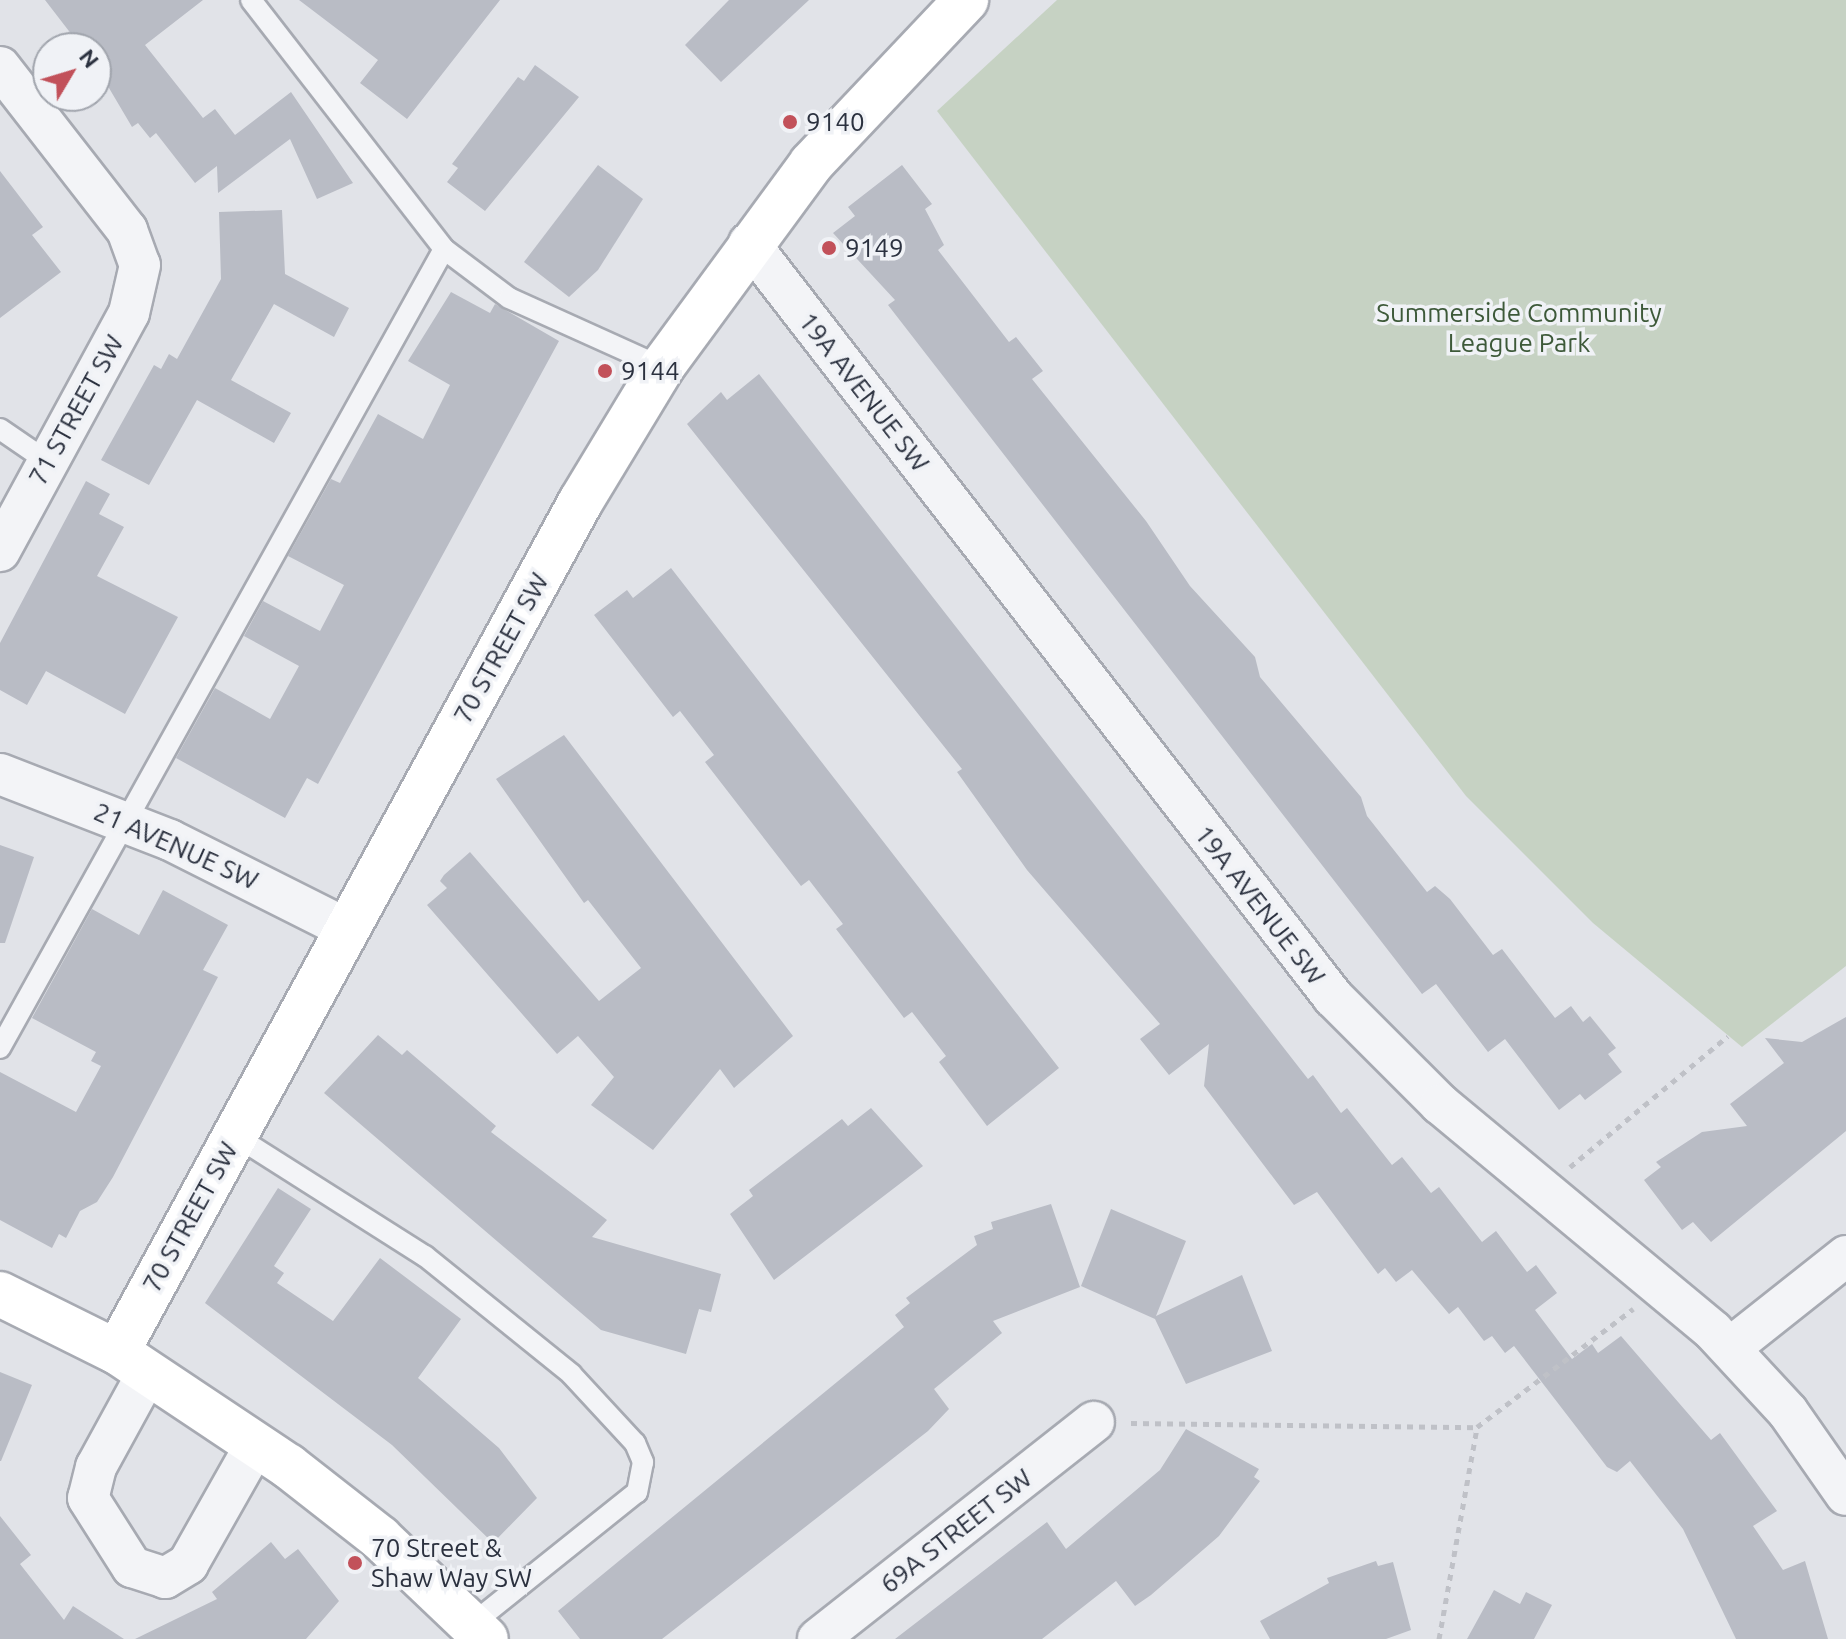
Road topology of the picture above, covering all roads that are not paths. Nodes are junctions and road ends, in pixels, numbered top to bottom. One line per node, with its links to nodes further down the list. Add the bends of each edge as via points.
1 (251, 0): 5 (lane)
2 (966, 0): 4 (street, 70 STREET SW, via 863,105)
3 (0, 67): 8 (street, 71 STREET SW, via 127,230 140,265 129,313)
4 (749, 243): 6 (street, 70 STREET SW); 17 (street, 19A AVENUE SW, via 1333,997 1440,1104 1648,1273)
5 (444, 249): 6 (lane, via 509,298); 11 (lane)
6 (662, 367): 12 (street, 70 STREET SW, via 581,501)
7 (0, 429): 8 (lane)
8 (48, 462): 9 (street, 71 STREET SW)
9 (0, 551)
10 (0, 774): 11 (street, 21 AVENUE SW)
11 (125, 821): 12 (street, 21 AVENUE SW); 13 (lane)
12 (347, 929): 14 (street, 70 STREET SW)
13 (2, 1036)
14 (234, 1135): 18 (street, 70 STREET SW); 22 (lane, via 425,1256 571,1374 635,1443 643,1462 637,1492)
15 (1846, 1256): 17 (street)
16 (0, 1294): 18 (street)
17 (1730, 1348): 21 (street, 19A AVENUE SW, via 1788,1412)
18 (132, 1362): 20 (street); 20 (street, via 88,1498 132,1567 165,1578 188,1564)
19 (1094, 1422): 23 (street, 69A STREET SW)
20 (256, 1444): 22 (street, via 368,1528)
21 (1846, 1495)
22 (479, 1632)
23 (818, 1639)

